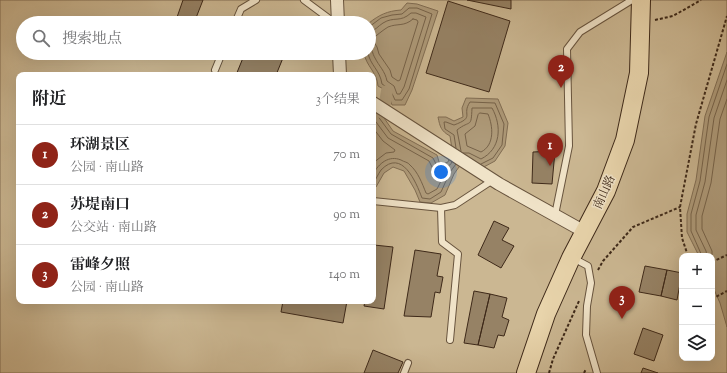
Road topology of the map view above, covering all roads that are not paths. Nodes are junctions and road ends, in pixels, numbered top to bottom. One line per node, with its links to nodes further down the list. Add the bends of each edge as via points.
1 (256, 0): 6 (lane, via 241,9)
2 (304, 0): 7 (lane)
3 (337, 0): 8 (street)
4 (632, 0): 17 (lane, via 580,32 567,49 569,146)
5 (641, 0): 18 (main road, 南山路, via 639,73 625,140 606,191)
6 (238, 16)
7 (326, 16)
8 (338, 16)
9 (219, 60): 11 (lane)
10 (339, 60): 12 (street)
11 (215, 70)
12 (340, 72)
13 (376, 105): 14 (street)
14 (493, 180): 16 (lane, via 455,204); 17 (street)
15 (376, 201): 16 (lane)
16 (441, 208): 20 (lane, via 442,242 458,254)
17 (555, 215): 18 (street)
18 (585, 232): 19 (main road, 南山路)
19 (571, 258): 23 (main road, 南山路, via 546,314); 24 (lane, via 588,266 591,283 586,335)
20 (450, 340)
21 (408, 363): 22 (lane)
22 (404, 373)
23 (526, 373)
24 (596, 373)

